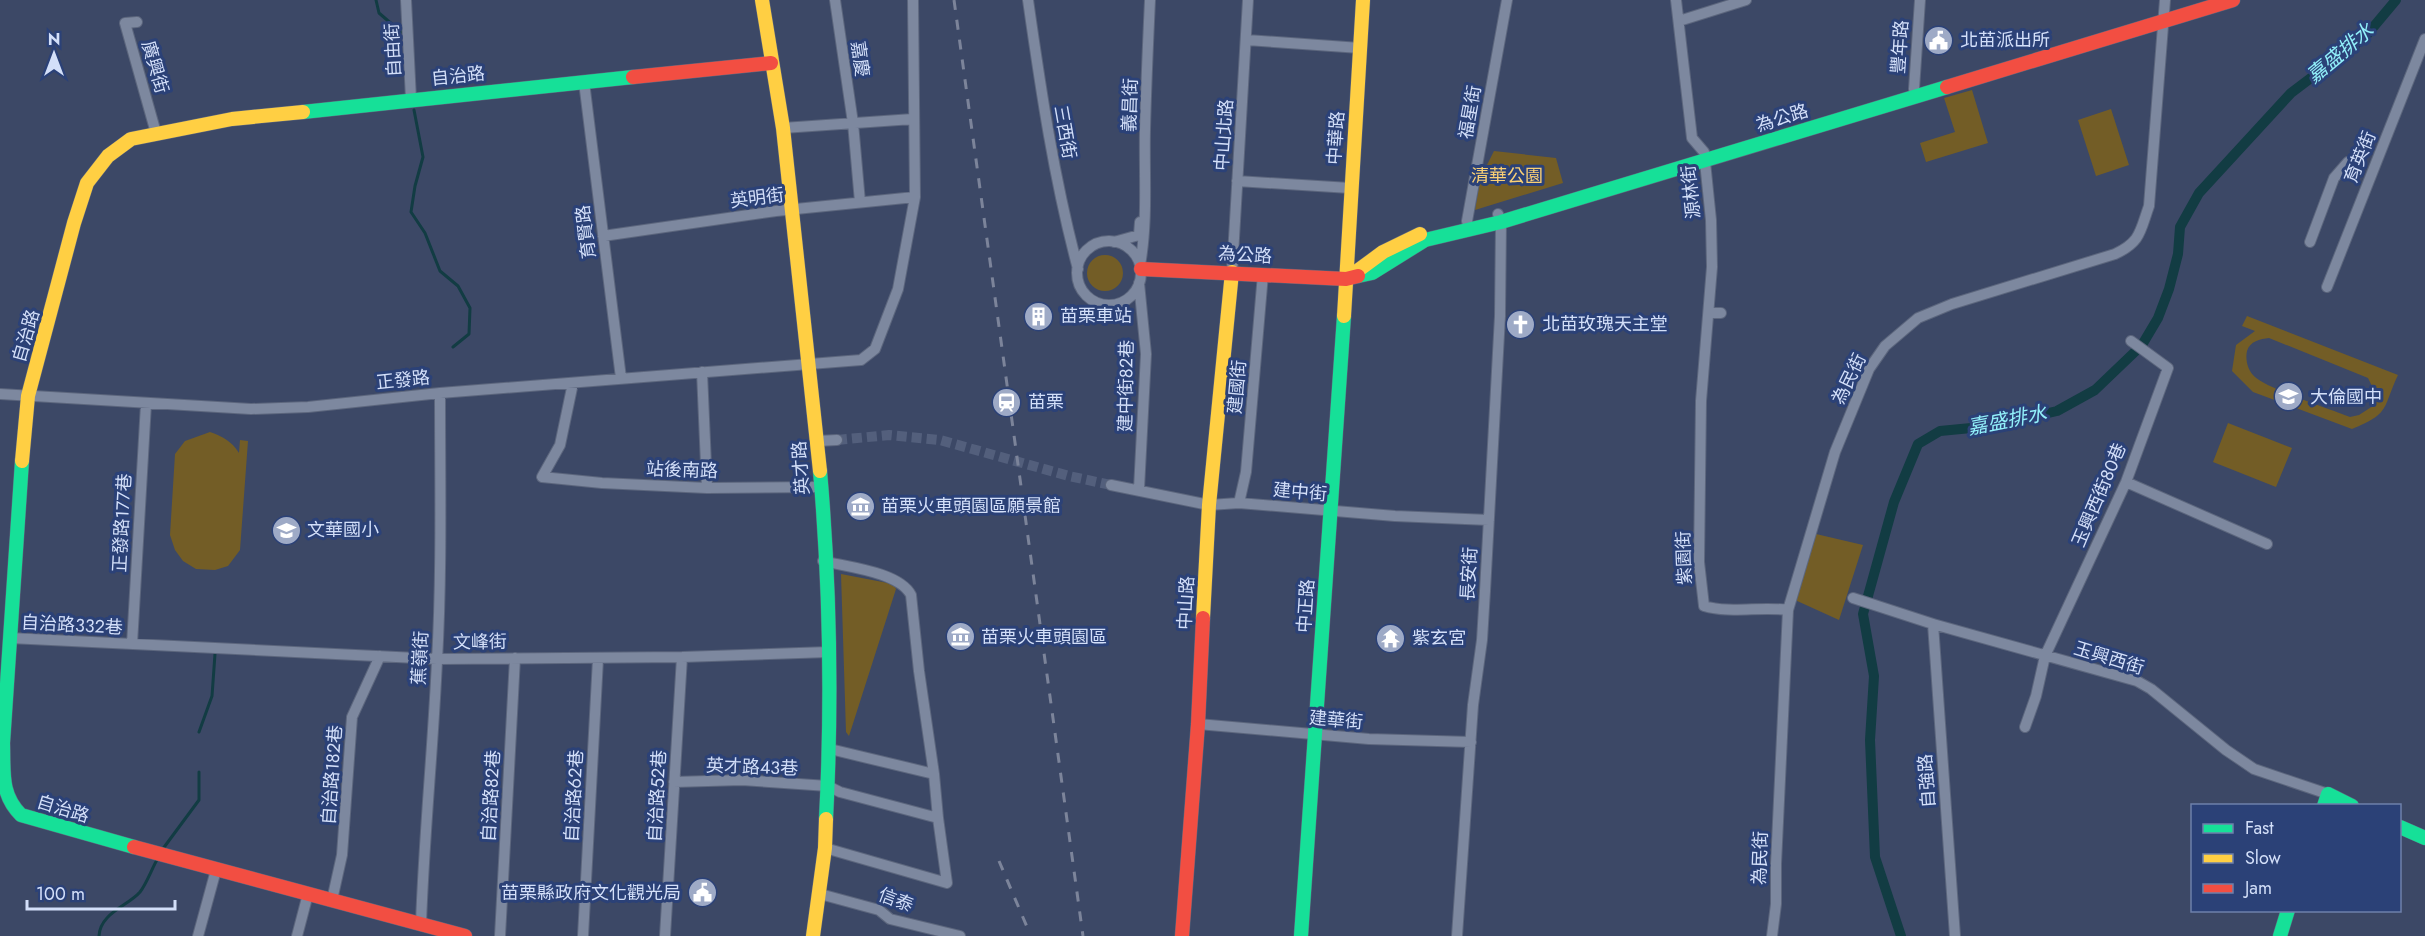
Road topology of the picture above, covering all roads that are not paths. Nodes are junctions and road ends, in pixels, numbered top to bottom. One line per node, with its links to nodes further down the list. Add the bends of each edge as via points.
1 (406, 0): 24 (street, 自由街)
2 (762, 0): 21 (street, 英才路)
3 (835, 0): 26 (street, 嘉慶)
4 (913, 0): 25 (street)
5 (1028, 0): 42 (street, 三西街, via 1046,126 1062,212)
6 (1150, 0): 36 (street, 義昌街)
7 (1248, 0): 19 (street, 中山北路)
8 (1363, 0): 20 (street, 中華路)
9 (1507, 0): 38 (street, 福星街)
10 (1676, 0): 16 (street, 源林街)
11 (1746, 0): 16 (street)
12 (1920, 0): 23 (street, 豐年路)
13 (2196, 0): 15 (street, 為公路)
14 (2233, 0): 15 (street, 為公路)
15 (2165, 9): 23 (street, 為公路); 74 (street, 為民街, via 2149,206 2138,236 2130,247 2115,254 1918,318 1886,346 1869,369 1835,452)
16 (1679, 21): 29 (street, 源林街, via 1692,138)
17 (137, 22): 28 (street, 廣興街, via 125,23)
18 (2425, 39): 47 (street, 育英街)
19 (1247, 40): 20 (street); 31 (street, 中山北路)
20 (1360, 48): 32 (street, 中華路)
21 (771, 63): 22 (street, 自治路); 27 (street, 英才路)
22 (584, 82): 24 (street, 自治路); 39 (street, 育賢路)
23 (1915, 92): 29 (street, 為公路)
24 (412, 98): 28 (street, 自治路)
25 (913, 119): 26 (street); 33 (street)
26 (853, 123): 27 (street); 34 (street, 嘉慶)
27 (783, 128): 35 (street, 英才路)
28 (156, 132): 57 (street, 自治路, via 131,139 108,156 87,183)
29 (1704, 156): 37 (street, 為公路); 48 (street, 源林街, via 1711,220)
30 (2348, 162): 41 (street, via 2334,178)
31 (1237, 181): 32 (street); 43 (street, 中山北路)
32 (1350, 188): 46 (street, 中華路)
33 (915, 197): 34 (street, 英明街); 51 (street, 正發路, via 898,289 875,349 861,360)
34 (860, 202): 35 (street, 英明街)
35 (791, 210): 39 (street, 英明街); 51 (street, 英才路)
36 (1145, 211): 40 (street, via 1139,234); 44 (street, 義昌街)
37 (1500, 218): 38 (street, 為公路); 70 (street, 長安街, via 1500,316)
38 (1468, 225): 46 (street, 為公路, via 1401,241 1371,258)
39 (603, 236): 53 (street, 育賢路)
40 (1114, 242): 42 (street, via 1094,245 1080,259); 44 (street, via 1130,249)
41 (2310, 242)
42 (1078, 269): 44 (street, via 1082,290 1098,303 1108,305 1127,299)
43 (1232, 272): 44 (street, 為公路); 45 (street, 為公路); 68 (street, 中山路)
44 (1140, 273): 66 (street, 建中街82巷, via 1146,354)
45 (1263, 274): 46 (street, 為公路); 67 (street, 建國街, via 1246,472)
46 (1346, 279): 69 (street, 中正路)
47 (2327, 287)
48 (1709, 313): 49 (street); 59 (street, 源林街)
49 (1721, 313)
50 (2131, 341): 62 (street, 玉興西街80巷, via 2168,368)
51 (810, 363): 52 (street, 正發路); 61 (street, 英才路)
52 (702, 372): 53 (street, 正發路); 65 (street)
53 (621, 378): 54 (street, 正發路)
54 (573, 383): 55 (street, 正發路); 65 (street, 站後南路, via 560,445 542,477)
55 (440, 393): 58 (street, 正發路, via 308,407 252,409); 83 (street, 蕉嶺街)
56 (0, 394): 57 (street, 正發路)
57 (28, 396): 58 (street, 正發路); 76 (street, 自治路)
58 (146, 404): 77 (street, 正發路177巷)
59 (1701, 424): 74 (street, 紫園街, via 1699,562 1704,606 1719,611)
60 (837, 440): 61 (street)
61 (817, 441): 64 (street, 英才路)
62 (2126, 482): 71 (street); 80 (street, 玉興西街80巷)
63 (1111, 485): 66 (street, 建中街)
64 (821, 487): 65 (street, 站後南路); 72 (street, 英才路)
65 (707, 488)
66 (1139, 489): 68 (street, 建中街)
67 (1239, 503): 68 (street, 建中街); 69 (street, 建中街)
68 (1209, 505): 85 (street, 中山路)
69 (1330, 511): 70 (street, 建中街); 87 (street, 中正路)
70 (1489, 520): 88 (street, 長安街)
71 (2267, 544)
72 (823, 561): 78 (street, 英才路); 91 (street, via 895,579 908,589)
73 (1853, 598): 75 (street, 玉興西街)
74 (1788, 610): 117 (street, 為民街)
75 (1933, 624): 80 (street, 玉興西街); 118 (street, 自強路)
76 (10, 638): 77 (street, 自治路332巷); 89 (street, 自治路)
77 (132, 644): 79 (street, 文峰街)
78 (829, 652): 81 (street, 文峰街); 90 (street, 英才路)
79 (380, 656): 83 (street, 文峰街); 103 (street, 自治路182巷, via 352,717 344,845)
80 (2044, 656): 86 (street, 玉興西街80巷); 94 (street, 玉興西街, via 2151,688 2254,769)
81 (681, 657): 84 (street, 文峰街); 92 (street, 自治路52巷)
82 (515, 658): 83 (street, 文峰街); 84 (street, 文峰街); 109 (street, 自治路82巷)
83 (437, 659): 105 (street, 蕉嶺街)
84 (598, 659): 110 (street, 自治路62巷)
85 (1198, 724): 87 (street, 建華街); 114 (street, 中山路)
86 (2025, 727)
87 (1316, 735): 88 (street, 建華街); 115 (street, 中正路)
88 (1471, 742): 116 (street, 長安街)
89 (1, 743): 100 (street, 自治路, via 4,787 9,804 21,815)
90 (830, 749): 91 (street); 93 (street, 英才路)
91 (934, 774): 96 (street)
92 (674, 782): 93 (street, 英才路43巷, via 742,780); 111 (street, 自治路52巷)
93 (828, 786): 96 (street); 99 (street, 英才路)
94 (2326, 800): 95 (street)
95 (2343, 804)
96 (938, 818): 99 (street, 信泰, via 947,883)
97 (2401, 827): 98 (street)
98 (2425, 838)
99 (825, 848): 102 (street, 英才路)
100 (216, 870): 101 (street, 自治路); 106 (street)
101 (308, 894): 103 (street, 自治路); 107 (street)
102 (820, 894): 112 (street, 英才路); 113 (street, 信泰, via 879,910 890,919)
103 (332, 900): 105 (street, 自治路)
104 (2287, 912): 119 (street)
105 (421, 924): 108 (street, 自治路)
106 (198, 936)
107 (297, 936)
108 (465, 936)
109 (500, 936)
110 (582, 936)
111 (665, 936)
112 (813, 936)
113 (960, 936)
114 (1182, 936)
115 (1301, 936)
116 (1457, 936)
117 (1772, 936)
118 (1955, 936)
119 (2280, 936)

